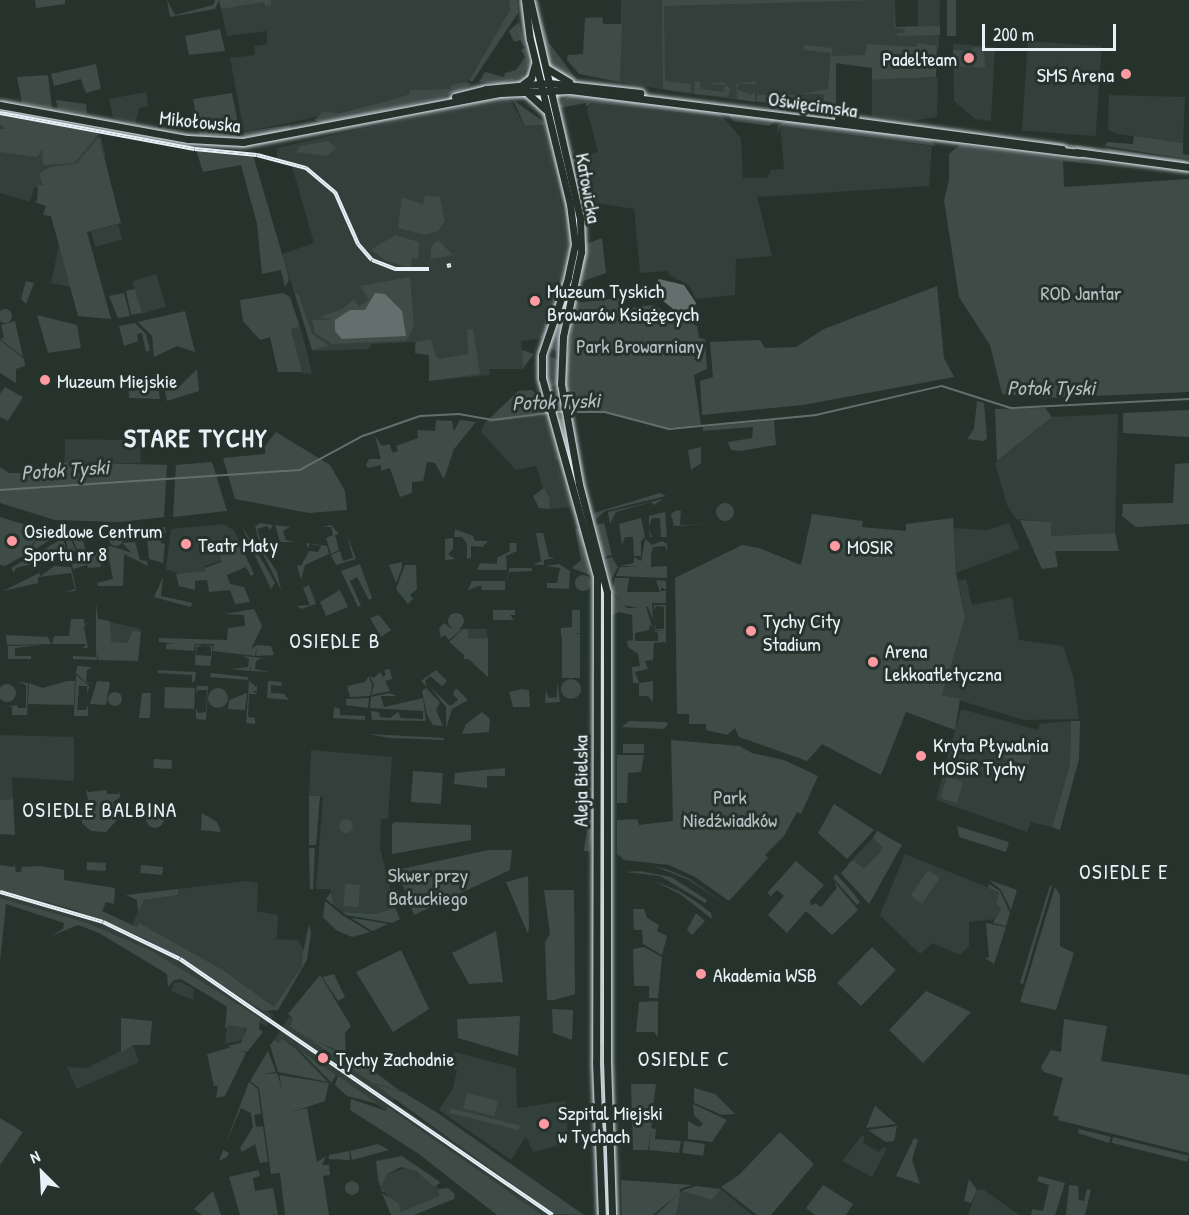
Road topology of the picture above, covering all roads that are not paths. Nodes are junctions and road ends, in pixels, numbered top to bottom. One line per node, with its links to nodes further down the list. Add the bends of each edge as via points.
1 (525, 0): 3 (main road, Katowicka)
2 (530, 0): 4 (main road, Katowicka)
3 (536, 62): 6 (main road, Katowicka); 7 (main road)
4 (546, 68): 5 (main road); 6 (main road, Katowicka)
5 (578, 85): 6 (main road, Oświęcimska); 12 (main road, Oświęcimska, via 1006,139)
6 (546, 87): 7 (main road, Mikołowska); 8 (main road, Oświęcimska); 10 (main road, Katowicka); 11 (main road, Katowicka)
7 (523, 88): 9 (main road, Mikołowska, via 286,137 223,142); 10 (main road)
8 (570, 90): 11 (main road, via 560,96); 12 (main road, Oświęcimska)
9 (0, 105)
10 (547, 110): 14 (main road, Katowicka, via 567,188 575,244)
11 (556, 110): 15 (main road, Katowicka, via 582,245 563,337)
12 (1080, 153): 13 (main road, Oświęcimska)
13 (1189, 167)
14 (542, 355): 16 (main road, Aleja Bielska, via 551,416 594,562)
15 (561, 384): 17 (main road, Aleja Bielska)
16 (597, 613): 17 (main road); 18 (main road, Aleja Bielska)
17 (608, 613): 19 (main road, Aleja Bielska)
18 (600, 1162): 19 (main road, via 605,1158); 20 (main road, Aleja Bielska)
19 (610, 1162): 21 (main road, Aleja Bielska)
20 (601, 1186): 21 (main road); 22 (main road, Aleja Bielska)
21 (611, 1186): 23 (main road, Aleja Bielska)
22 (602, 1215)
23 (612, 1215)

